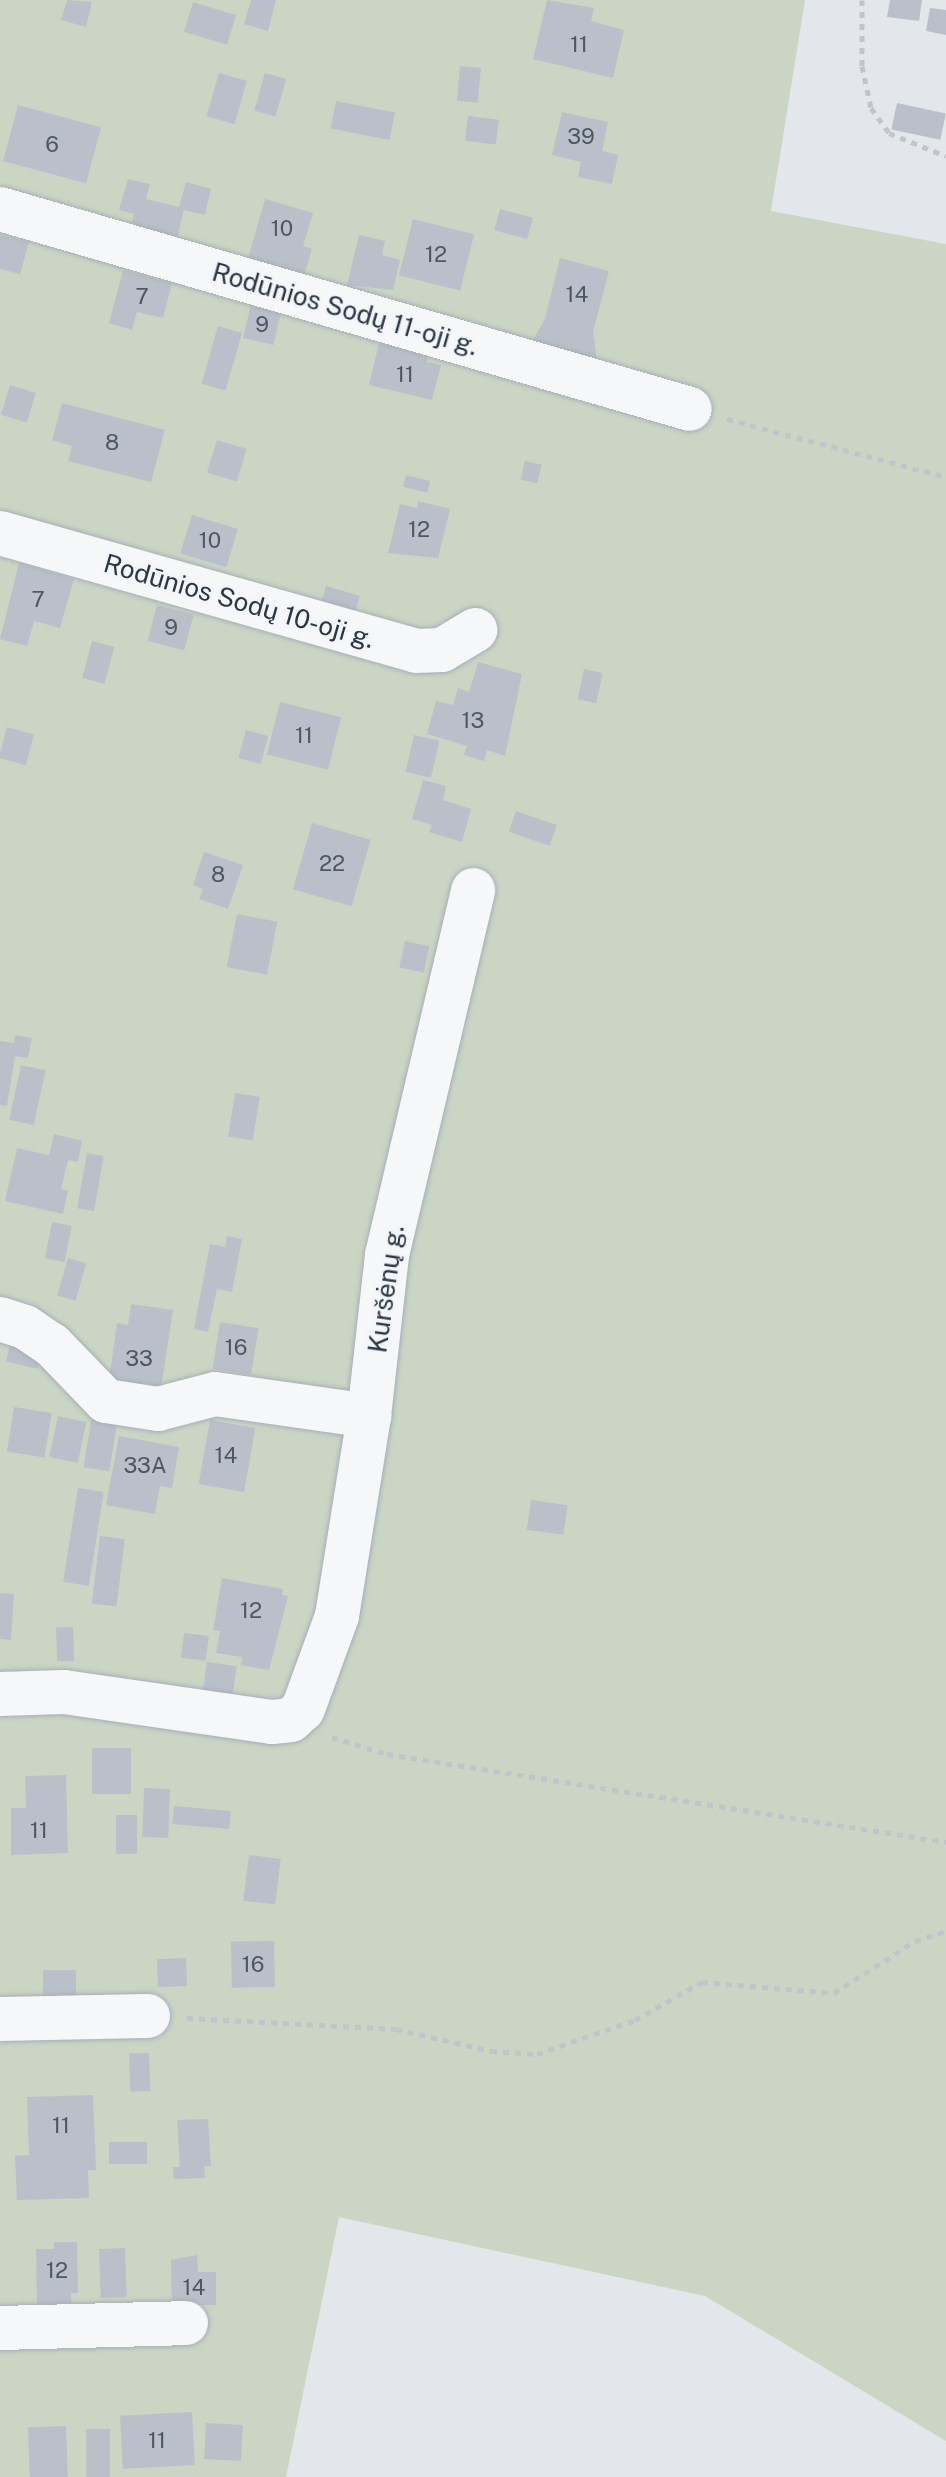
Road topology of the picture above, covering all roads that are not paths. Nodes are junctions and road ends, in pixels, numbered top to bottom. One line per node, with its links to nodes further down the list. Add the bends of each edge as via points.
1 (0, 209): 2 (street, Rodūnios Sodų 11-oji g.)
2 (690, 409)
3 (0, 533): 4 (street, Rodūnios Sodų 10-oji g., via 416,651 442,650)
4 (475, 630)
5 (473, 890): 7 (street, Kuršėnų g., via 387,1255)
6 (0, 1319): 7 (street, via 25,1327 52,1345 106,1401 158,1409 215,1394)
7 (369, 1416): 8 (street, Kuršėnų g., via 337,1616 302,1705 272,1722 64,1692)
8 (0, 1694)
9 (148, 2016): 10 (street)
10 (0, 2019)
11 (186, 2323): 12 (street)
12 (0, 2328)

